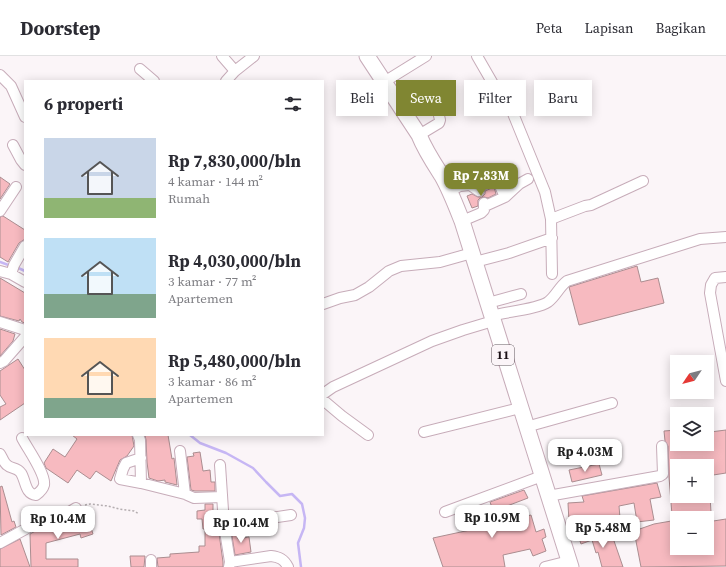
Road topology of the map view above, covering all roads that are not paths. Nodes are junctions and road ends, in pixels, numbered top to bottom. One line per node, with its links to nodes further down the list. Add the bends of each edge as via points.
1 (222, 56): 8 (street)
2 (254, 56): 8 (street)
3 (359, 56): 17 (highway, 11, via 413,139)
4 (367, 56): 12 (highway, 11)
5 (426, 56): 13 (street)
6 (477, 56): 26 (street, via 512,111 545,192)
7 (140, 68): 10 (street)
8 (235, 71): 11 (street)
9 (0, 76): 15 (street, via 11,86)
10 (153, 80)
11 (227, 80)
12 (383, 80)
13 (387, 80)
14 (388, 88): 17 (highway, 11)
15 (24, 115)
16 (439, 116): 17 (street, via 439,123)
17 (422, 141): 23 (highway, 11)
18 (13, 145): 19 (street)
19 (24, 164)
20 (528, 179): 24 (street)
21 (644, 181): 26 (street, via 591,205)
22 (16, 187): 25 (street)
23 (450, 191): 24 (street, via 470,185 477,190 497,179); 27 (highway, 11)
24 (505, 197): 27 (street, via 485,205 481,213)
25 (0, 211)
26 (551, 219): 29 (street)
27 (462, 221): 31 (highway, 11)
28 (726, 237): 39 (street, via 700,239 567,281 552,299 541,306)
29 (552, 238): 31 (street, via 508,253); 34 (street)
30 (24, 248): 32 (street)
31 (474, 258): 38 (street, via 401,266 389,271 355,295); 39 (highway, 11)
32 (12, 269): 33 (street); 36 (street)
33 (0, 271)
34 (552, 274)
35 (726, 277): 44 (street, via 714,278 710,293)
36 (24, 281)
37 (522, 294): 39 (street)
38 (324, 304)
39 (491, 314): 45 (street, via 463,330 432,340); 48 (highway, 11)
40 (0, 322): 41 (street)
41 (24, 330)
42 (24, 337): 43 (street)
43 (0, 363)
44 (726, 381)
45 (324, 393)
46 (324, 401): 51 (street)
47 (612, 403): 49 (street)
48 (520, 408): 49 (highway, 11); 50 (street)
49 (526, 427): 59 (highway, 11)
50 (424, 432)
51 (368, 435)
52 (138, 436): 57 (street)
53 (22, 438): 56 (street, via 43,477 44,484 36,495 28,490 19,470 6,465)
54 (662, 446): 62 (street, via 663,474 660,476)
55 (180, 451): 61 (street)
56 (0, 454)
57 (141, 458): 60 (street); 60 (street, via 126,463 120,479)
58 (220, 465): 63 (street)
59 (542, 476): 62 (highway, 11); 65 (street)
60 (141, 483): 61 (street)
61 (185, 494): 63 (street, via 194,498)
62 (548, 496): 69 (highway, 11)
63 (222, 497): 67 (street)
64 (76, 508): 68 (street, via 66,514 42,520)
65 (445, 512)
66 (291, 515): 67 (street)
67 (224, 525): 70 (street)
68 (0, 543)
69 (570, 564): 72 (street)
70 (229, 565): 71 (street, via 271,556 284,560)
71 (288, 567)
72 (545, 567)

